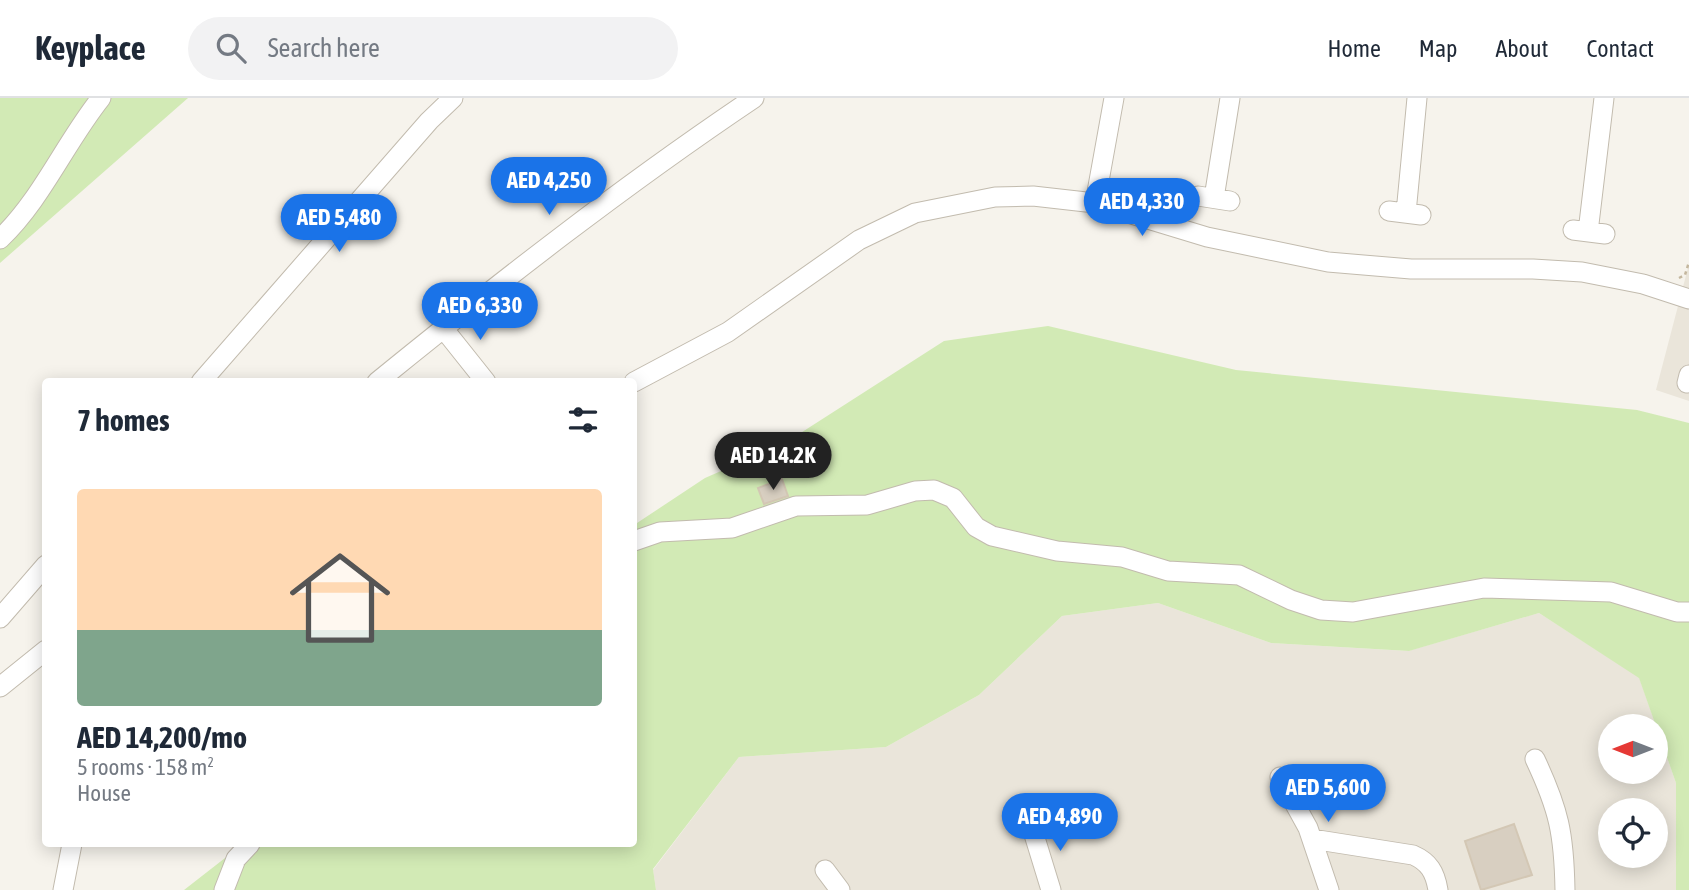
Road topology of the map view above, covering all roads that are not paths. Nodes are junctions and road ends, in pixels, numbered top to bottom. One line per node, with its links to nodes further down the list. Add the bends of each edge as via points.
1 (101, 98): 12 (street, via 30,205)
2 (453, 98): 15 (street)
3 (754, 98): 14 (street, via 631,181)
4 (1114, 98): 9 (street)
5 (1230, 98): 8 (street)
6 (1417, 98): 10 (street)
7 (1604, 98): 11 (street)
8 (1214, 198)
9 (1095, 203): 13 (street, via 1288,256 1380,268 1582,272); 18 (street, via 1032,195 995,197 915,214 859,240 728,332)
10 (1405, 213)
11 (1589, 232)
12 (0, 239)
13 (1689, 299)
14 (443, 328): 16 (street); 17 (street)
15 (204, 378)
16 (382, 378)
17 (483, 378)
18 (637, 380)
19 (637, 540): 21 (street, via 660,532 732,528 796,506 867,505 934,490 953,498 976,527 992,536 1058,551 1122,557 1168,571 1239,575 1321,610 1353,611 1483,588 1611,592)
20 (42, 570): 22 (street)
21 (1689, 612)
22 (0, 618)
23 (42, 653): 24 (street)
24 (0, 687)
25 (1535, 759): 38 (street, via 1562,831)
26 (1280, 777): 28 (street)
27 (1032, 828): 35 (street)
28 (1312, 839): 36 (street); 37 (street, via 1413,855 1433,869)
29 (71, 847): 32 (street)
30 (247, 847): 33 (street, via 236,859)
31 (825, 870): 34 (street)
32 (63, 890)
33 (224, 890)
34 (840, 890)
35 (1051, 890)
36 (1329, 890)
37 (1438, 890)
38 (1565, 890)

